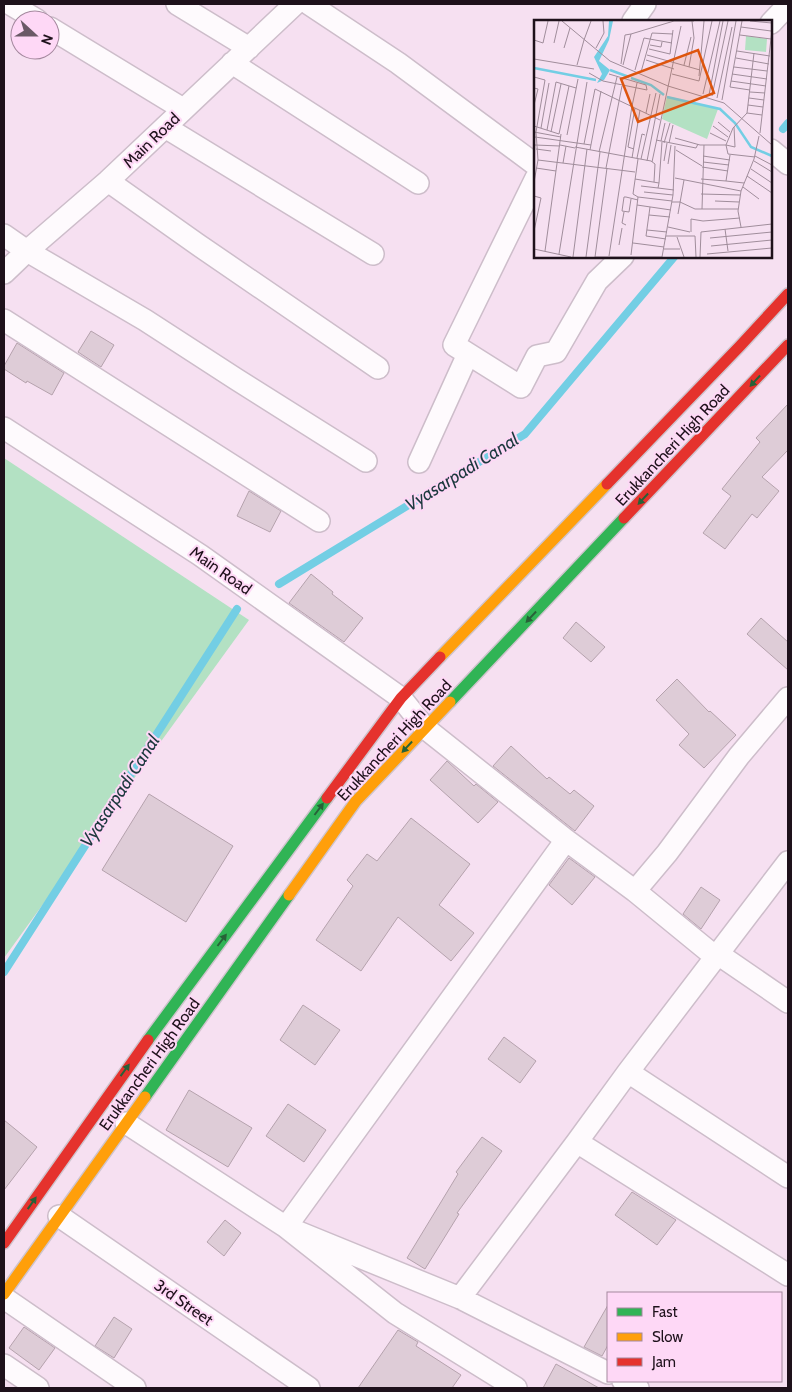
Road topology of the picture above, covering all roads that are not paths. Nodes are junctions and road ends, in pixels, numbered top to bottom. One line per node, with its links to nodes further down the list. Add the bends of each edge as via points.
1 (177, 4): 8 (street)
2 (296, 4): 8 (street, Main Road); 13 (street, via 398,63)
3 (645, 4): 5 (street)
4 (788, 5): 6 (street)
5 (633, 20)
6 (772, 22)
7 (60, 34): 10 (street)
8 (248, 48): 9 (street, Main Road)
9 (232, 63): 10 (street, Main Road); 17 (street)
10 (183, 110): 11 (street, Main Road)
11 (165, 127): 15 (street, Main Road); 20 (street)
12 (772, 151): 14 (street)
13 (534, 163)
14 (788, 164)
15 (108, 181): 19 (street, Main Road); 27 (street)
16 (534, 182): 26 (street, via 454,344)
17 (418, 183)
18 (4, 235): 19 (street)
19 (27, 251): 22 (street, Main Road); 29 (street, via 145,320)
20 (373, 254)
21 (621, 258): 26 (street, via 597,281 556,352 537,356 521,387)
22 (4, 273)
23 (788, 294): 32 (main road)
24 (4, 320): 31 (street)
25 (786, 351): 34 (main road, Erukkancheri High Road, one-way to 34)
26 (468, 354): 30 (street)
27 (378, 368)
28 (4, 428): 32 (street, Main Road, via 200,555)
29 (366, 461)
30 (419, 462)
31 (319, 521)
32 (401, 698): 34 (street, Main Road); 46 (main road, one-way to 32, via 125,1071)
33 (788, 698): 37 (street, via 739,756)
34 (426, 728): 35 (street, Main Road); 41 (main road, Erukkancheri High Road, one-way to 41, via 356,802)
35 (566, 840): 37 (street, Main Road); 45 (street)
36 (788, 862): 38 (street)
37 (635, 892): 38 (street, Main Road, via 712,954)
38 (718, 954): 39 (street, Main Road); 40 (street)
39 (788, 1002)
40 (628, 1072): 42 (street); 43 (street)
41 (126, 1123): 44 (main road, Erukkancheri High Road); 45 (street)
42 (578, 1142): 47 (street); 49 (street)
43 (788, 1177)
44 (59, 1216): 48 (main road, Erukkancheri High Road); 55 (street, 3rd Street)
45 (286, 1227): 49 (street); 56 (street, via 394,1312)
46 (4, 1243)
47 (788, 1275)
48 (4, 1296): 54 (street)
49 (460, 1298): 51 (street)
50 (4, 1365): 53 (street)
51 (607, 1372)
52 (625, 1382): 57 (street)
53 (38, 1388)
54 (135, 1388)
55 (309, 1388)
56 (516, 1388)
57 (638, 1388)

